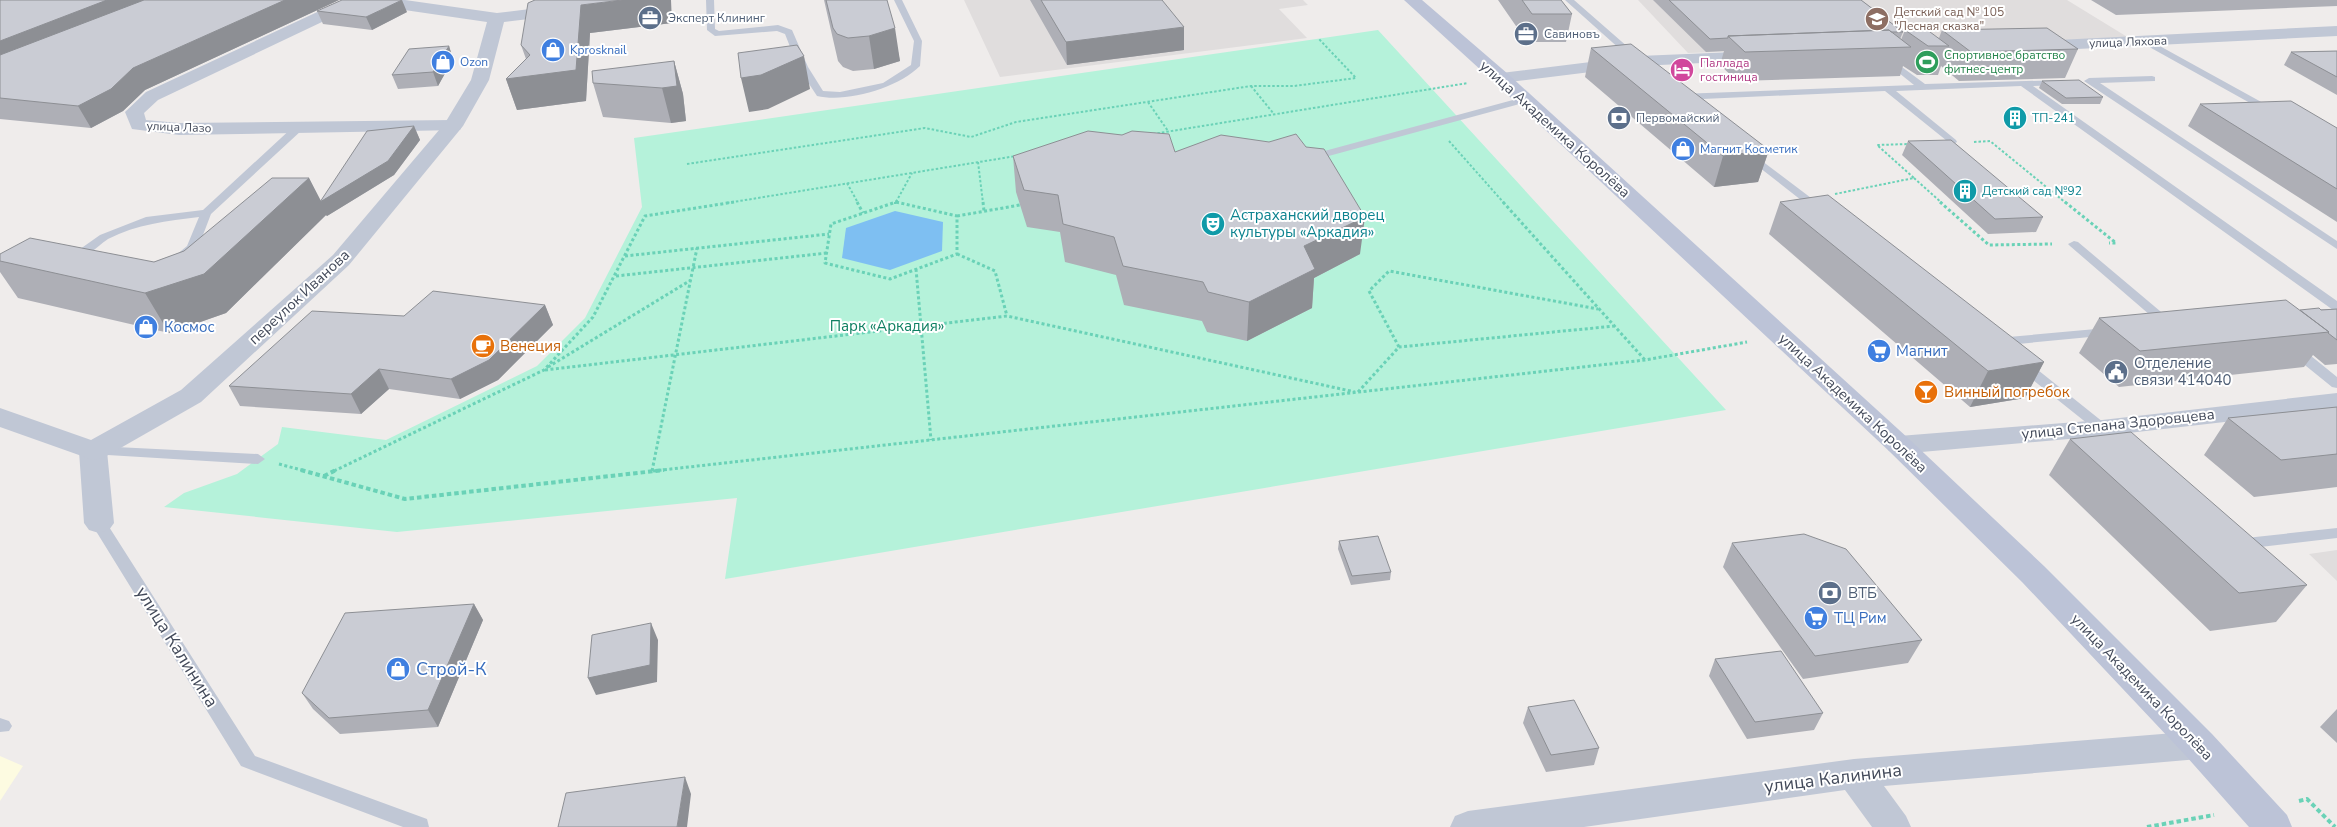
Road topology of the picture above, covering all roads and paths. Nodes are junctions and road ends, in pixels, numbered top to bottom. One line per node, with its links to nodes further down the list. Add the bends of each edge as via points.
1 (356, 0): 32 (street, улица Лазо, via 152,96 134,112 138,125 179,129)
2 (370, 0): 8 (street)
3 (710, 0): 4 (lane, via 711,30 718,34 778,28 789,32 803,68 820,94 840,95 886,85 915,66 918,41)
4 (898, 0)
5 (1412, 0): 18 (main road, улица Академика Королёва)
6 (1569, 0): 16 (lane)
7 (574, 9): 8 (street)
8 (497, 18): 31 (street, переулок Иванова, via 480,80)
9 (2337, 31): 11 (street, улица Ляхова)
10 (1318, 38): 22 (path, via 1356,78 1294,86)
11 (2147, 42): 12 (street, улица Ляхова); 29 (lane)
12 (2022, 46)
13 (1906, 50): 14 (street)
14 (1877, 51): 23 (lane)
15 (1778, 55): 16 (street)
16 (1639, 61): 17 (lane); 18 (street)
17 (1651, 73)
18 (1500, 78): 25 (main road, улица Академика Королёва); 28 (path)
19 (2152, 79): 20 (lane)
20 (2081, 81): 21 (lane); 54 (lane)
21 (2022, 83): 23 (lane); 66 (lane)
22 (1251, 86): 26 (path); 28 (path)
23 (1923, 87): 24 (lane)
24 (1888, 89): 27 (lane, via 1673,94); 35 (lane)
25 (1524, 100): 30 (lane); 72 (main road, улица Академика Королёва)
26 (1148, 102): 33 (path); 40 (path, via 1016,122 971,137 925,128)
27 (1692, 109)
28 (1275, 114): 33 (path)
29 (2279, 115)
30 (1434, 125): 38 (lane, via 1314,158); 65 (path)
31 (454, 126): 32 (street, улица Лазо); 85 (street, переулок Иванова, via 340,260 191,396)
32 (298, 128): 48 (lane)
33 (1168, 131): 34 (path)
34 (1149, 134)
35 (1952, 142): 42 (path, via 1877,145); 53 (path, via 1990,141 2116,243)
36 (1738, 145): 44 (lane)
37 (1016, 156): 39 (path)
38 (1297, 156)
39 (978, 162): 41 (path); 47 (path)
40 (687, 164)
41 (912, 173): 43 (path); 45 (path)
42 (1914, 178): 44 (path); 53 (path, via 1990,246)
43 (847, 183): 49 (path); 58 (path, via 646,216)
44 (1807, 200): 51 (lane)
45 (896, 202): 49 (path); 50 (path)
46 (1020, 205): 47 (path)
47 (984, 212): 50 (path)
48 (206, 213): 59 (lane, via 150,219 104,237); 60 (lane, via 192,248)
49 (863, 213): 52 (path, via 831,224)
50 (957, 216): 57 (path)
51 (1830, 218)
52 (829, 234): 55 (path); 56 (path)
53 (2074, 244): 70 (lane, via 2174,325)
54 (2337, 246)
55 (697, 248): 58 (path); 61 (path)
56 (827, 253): 61 (path); 62 (path, via 825,263 890,279)
57 (957, 254): 62 (path); 67 (path, via 995,271)
58 (625, 256): 63 (path)
59 (64, 265)
60 (170, 265)
61 (693, 268): 63 (path); 64 (path)
62 (916, 269): 68 (path)
63 (615, 276): 77 (path, via 594,317)
64 (691, 280): 75 (path); 77 (path)
65 (1600, 309): 69 (path); 74 (path, via 1389,271 1369,290)
66 (2334, 312)
67 (1007, 316): 68 (path); 79 (path)
68 (919, 326): 75 (path); 83 (path)
69 (1615, 326): 74 (path); 76 (path)
70 (2150, 327)
71 (2121, 330): 82 (lane, via 1990,340)
72 (1782, 336): 76 (path); 84 (main road, улица Академика Королёва)
73 (2284, 341): 78 (lane)
74 (1399, 347): 79 (path)
75 (676, 354): 77 (path); 87 (path)
76 (1645, 360): 79 (path)
77 (544, 370): 88 (path)
78 (2337, 384)
79 (1358, 392): 83 (path)
80 (2337, 401): 82 (street, улица Степана Здоровцева)
81 (0, 417): 85 (street)
82 (2109, 434): 84 (street, улица Степана Здоровцева, via 1955,439)
83 (931, 440): 87 (path)
84 (1899, 445): 92 (main road, улица Академика Королёва, via 2033,574)
85 (93, 450): 86 (lane); 89 (street, улица Калинина)
86 (258, 458): 88 (path)
87 (652, 471): 88 (path, via 405,499)
88 (324, 476)
89 (99, 523): 94 (lane, улица Калинина, via 248,761)
90 (2228, 532): 91 (lane, via 2243,544)
91 (2337, 533)
92 (2199, 745): 93 (street, улица Калинина); 97 (main road, улица Академика Королёва)
93 (1854, 774): 95 (street, улица Калинина); 96 (street)
94 (420, 825)
95 (1468, 827)
96 (1893, 827)
97 (2272, 827)

